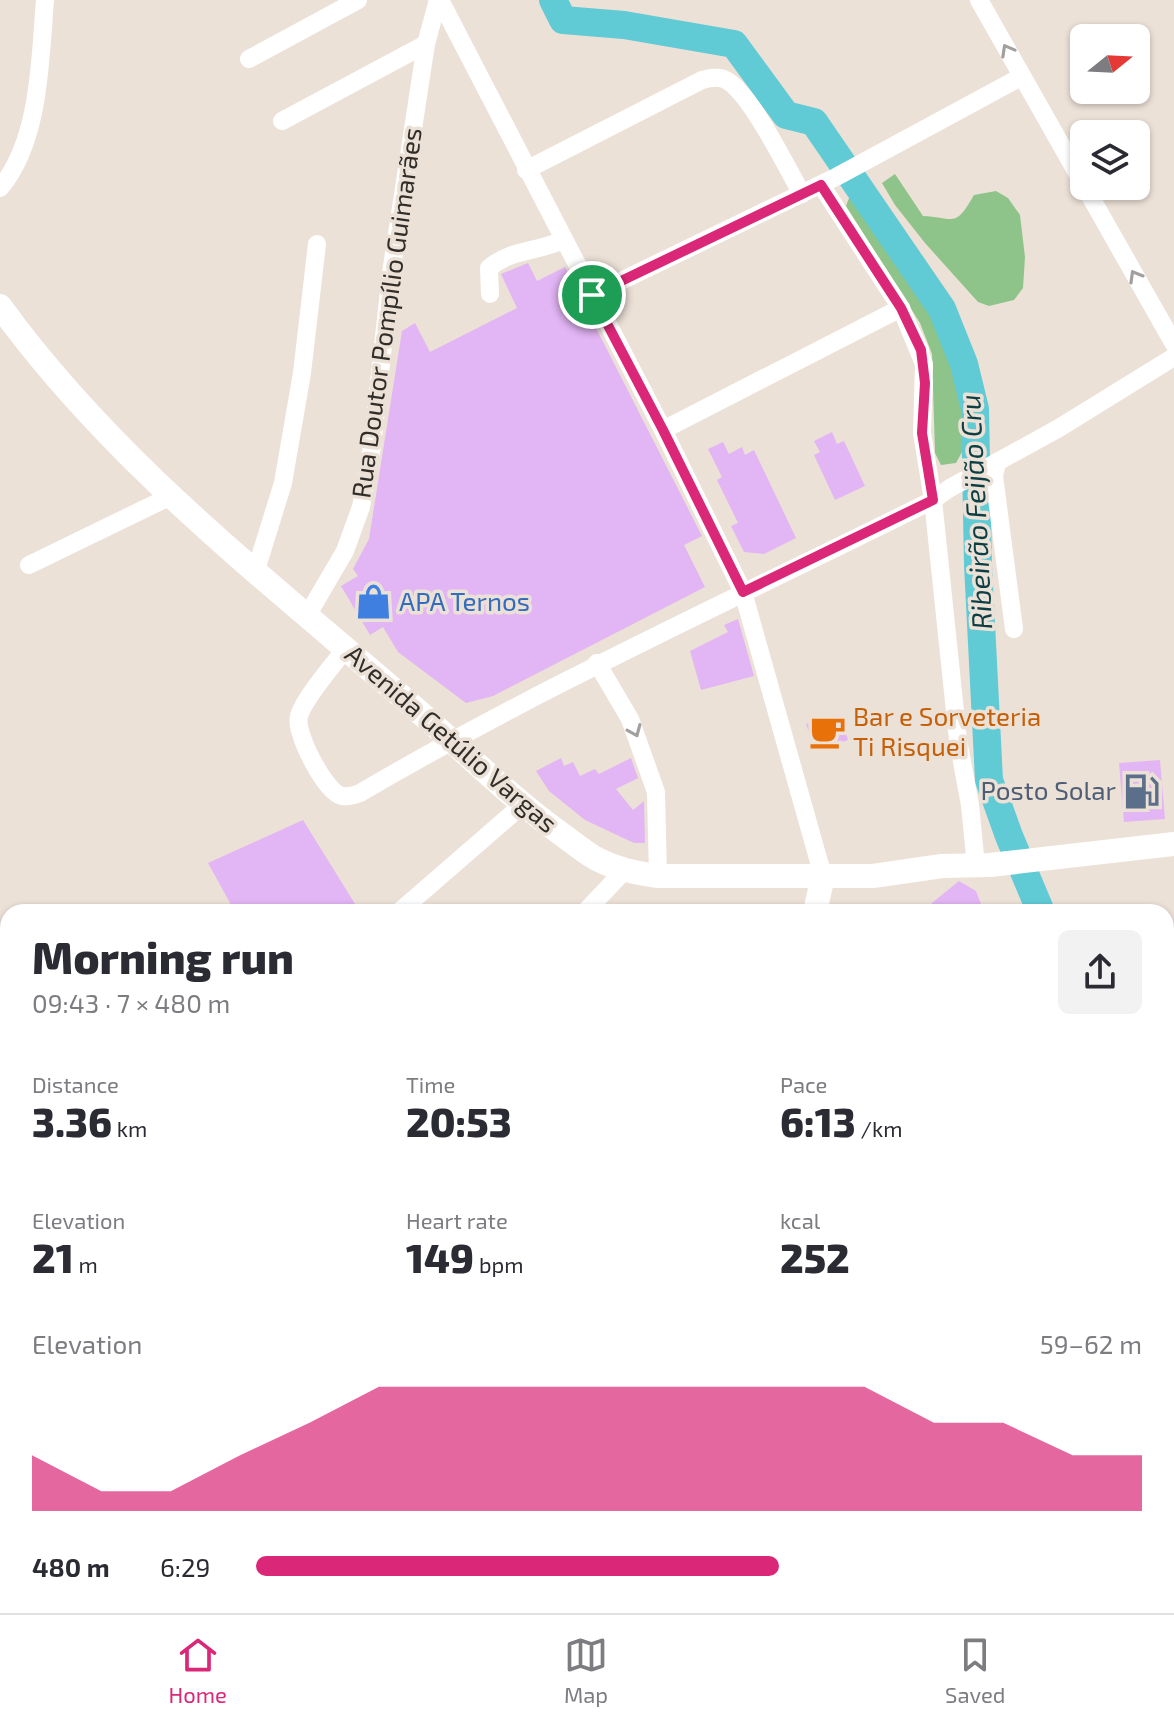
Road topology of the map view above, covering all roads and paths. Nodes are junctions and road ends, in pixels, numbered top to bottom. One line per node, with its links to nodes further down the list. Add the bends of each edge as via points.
1 (45, 0): 11 (street, via 30,124 21,157)
2 (358, 0): 6 (street)
3 (439, 0): 5 (street, Rua Doutor Pompílio Guimarães); 9 (street)
4 (979, 0): 7 (street, one-way to 4)
5 (426, 44): 8 (street); 28 (street, Rua Doutor Pompílio Guimarães, via 361,507 345,551)
6 (249, 59)
7 (1021, 77): 10 (street); 19 (street, one-way to 7)
8 (282, 121)
9 (526, 170): 12 (street, via 714,77 743,94); 13 (street)
10 (828, 181): 12 (street); 18 (street)
11 (0, 188)
12 (802, 194): 16 (street)
13 (563, 240): 15 (street, via 501,258 489,268); 16 (street)
14 (317, 244): 26 (street, via 283,483)
15 (490, 294)
16 (592, 295): 21 (street)
17 (0, 306): 23 (main road, Avenida Getúlio Vargas, via 97,421)
18 (901, 308): 21 (street); 24 (street, via 924,364 922,433)
19 (1174, 344)
20 (1174, 357): 22 (street)
21 (663, 430): 27 (street)
22 (992, 464): 24 (street); 29 (street)
23 (171, 496): 25 (street); 26 (main road, Avenida Getúlio Vargas)
24 (933, 500): 27 (street); 35 (street, via 958,740)
25 (29, 565)
26 (256, 570): 28 (main road, Avenida Getúlio Vargas)
27 (743, 592): 31 (street); 38 (street)
28 (307, 616): 30 (main road, Avenida Getúlio Vargas)
29 (1014, 629)
30 (346, 648): 32 (main road, Avenida Getúlio Vargas); 32 (street, via 298,721 304,744 331,790 341,796 360,793)
31 (597, 663): 32 (street); 37 (street, one-way to 37, via 630,719 656,792)
32 (451, 739): 33 (main road, Avenida Getúlio Vargas)
33 (521, 806): 36 (main road, Avenida Getúlio Vargas, via 593,857); 39 (street)
34 (1174, 844): 35 (main road, Avenida Getúlio Vargas)
35 (983, 865): 38 (main road, Avenida Getúlio Vargas)
36 (624, 871): 37 (main road, Avenida Getúlio Vargas); 40 (street)
37 (658, 876): 38 (main road, Avenida Getúlio Vargas)
38 (823, 876): 41 (main road)
39 (408, 904)
40 (593, 904)
41 (817, 904)

